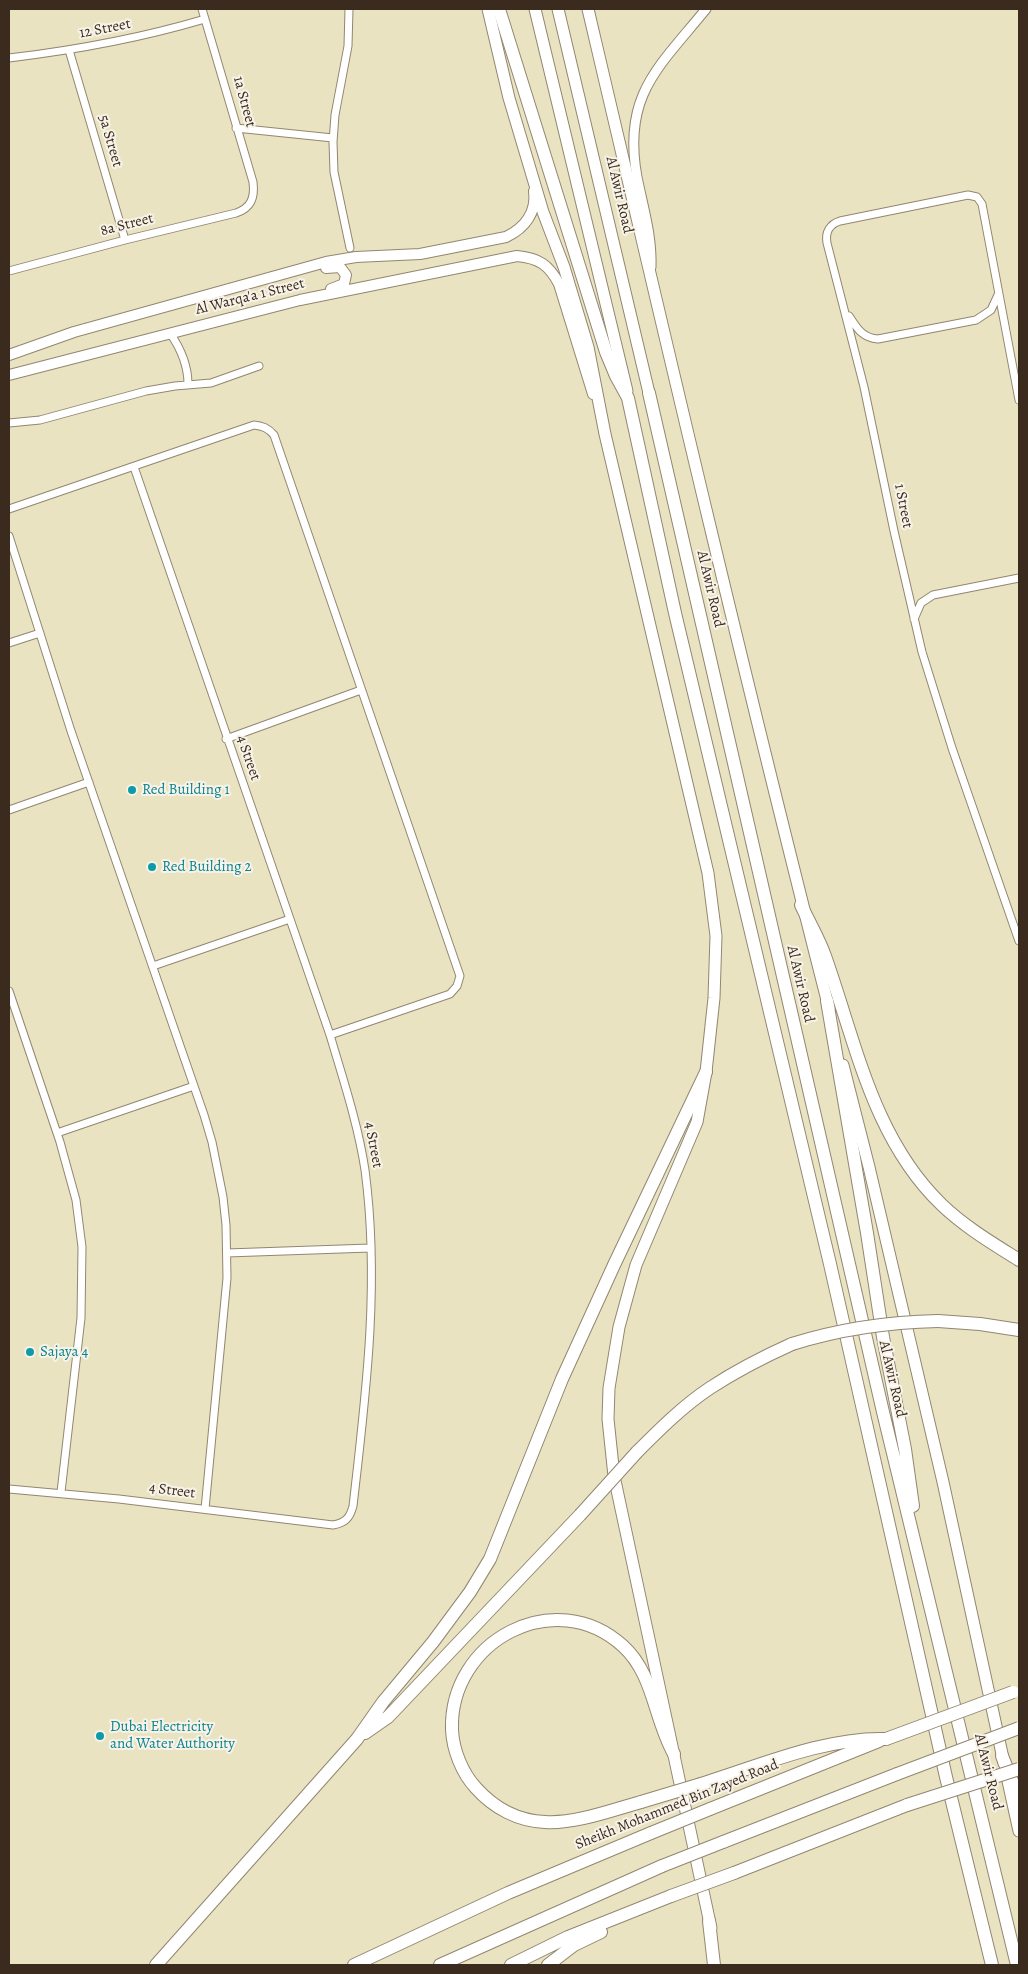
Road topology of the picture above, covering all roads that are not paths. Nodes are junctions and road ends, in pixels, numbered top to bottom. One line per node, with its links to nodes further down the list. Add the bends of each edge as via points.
1 (202, 9): 9 (street, 1a Street)
2 (349, 9): 13 (street, via 348,46)
3 (488, 9): 14 (main road)
4 (499, 9): 30 (highway, via 606,352)
5 (535, 9): 30 (main road)
6 (558, 9): 29 (main road, Al Awir Road)
7 (588, 9): 20 (main road)
8 (706, 9): 20 (street, via 651,78 635,117 634,158 649,227)
9 (205, 19): 10 (street, 12 Street, via 138,37); 12 (street, 1a Street)
10 (70, 50): 11 (street, 12 Street); 16 (street, 5a Street)
11 (9, 58)
12 (236, 128): 13 (street); 15 (street, 1a Street, via 252,182)
13 (333, 138): 17 (street, via 334,172)
14 (529, 165): 18 (main road, Al Warqa'a 1 Street, via 535,200 532,213 519,230 500,239 420,254 341,259); 33 (main road, via 588,347)
15 (250, 204): 16 (street, 8a Street, via 236,213)
16 (124, 240): 19 (street, 8a Street)
17 (350, 248)
18 (304, 268): 22 (main road, via 316,270 337,266 343,269 346,278 341,286); 25 (main road, Al Warqa'a 1 Street, via 68,334)
19 (9, 271)
20 (651, 277): 45 (main road)
21 (999, 294): 23 (street, via 991,310 976,320 878,339 862,334); 23 (street, 1 Street, via 982,204 977,197 968,195 840,221 828,228 826,238); 31 (street)
22 (300, 300): 24 (main road, Al Warqa'a 1 Street); 33 (main road, Al Warqa'a 1 Street, via 502,258 532,259 552,271 559,284)
23 (845, 309): 38 (street, 1 Street)
24 (170, 333): 27 (main road, Al Warqa'a 1 Street); 28 (street, via 186,363)
25 (9, 355)
26 (260, 366): 28 (street, via 211,383)
27 (11, 376)
28 (188, 384): 32 (street, via 128,395 40,420)
29 (649, 393): 62 (highway, Al Awir Road, via 800,1055)
30 (628, 398): 81 (highway)
31 (1019, 400)
32 (9, 423)
33 (605, 434): 52 (main road, via 708,873 716,936 714,998)
34 (134, 467): 35 (street); 41 (street, via 254,425 268,429 274,435 285,465); 42 (street, 4 Street)
35 (9, 509)
36 (9, 536): 39 (street)
37 (1019, 578): 38 (street, via 933,595 921,603)
38 (914, 622): 47 (street, 1 Street, via 944,722)
39 (40, 632): 40 (street); 43 (street)
40 (9, 643)
41 (361, 690): 42 (street); 51 (street, via 460,976 450,994)
42 (226, 739): 46 (street, 4 Street)
43 (89, 782): 44 (street); 48 (street)
44 (9, 810)
45 (801, 904): 50 (main road); 57 (highway, via 824,954 875,1105 896,1147 909,1168 941,1204 976,1234)
46 (290, 919): 48 (street); 51 (street, 4 Street)
47 (1019, 941)
48 (153, 966): 53 (street)
49 (9, 991): 54 (street)
50 (827, 1001): 62 (highway, via 883,1337 906,1449); 68 (main road, via 943,1482)
51 (330, 1035): 55 (street, 4 Street, via 363,1160)
52 (706, 1072): 65 (highway, via 562,1379 490,1559 470,1592); 67 (main road, via 697,1122 636,1265 619,1327 609,1388 608,1419 614,1476)
53 (194, 1086): 54 (street); 56 (street, via 218,1170)
54 (58, 1133): 60 (street, via 76,1200 83,1270 81,1318)
55 (370, 1248): 56 (street); 61 (street, 4 Street, via 370,1352 351,1514 346,1520 332,1525)
56 (227, 1253): 61 (street, via 226,1304)
57 (1019, 1260)
58 (1019, 1330): 65 (highway, bridge, via 938,1321 889,1323 849,1329 792,1344 748,1364 708,1389 671,1419 388,1717)
59 (9, 1489): 60 (street, 4 Street)
60 (60, 1492): 61 (street, 4 Street)
61 (205, 1509)
62 (923, 1573): 82 (highway, Al Awir Road)
63 (1016, 1691): 66 (highway, Sheikh Mohammed Bin Zayed Road, bridge)
64 (1019, 1728): 76 (highway, bridge, via 662,1866)
65 (357, 1739): 74 (highway)
66 (886, 1739): 67 (highway, bridge, via 833,1743 641,1802 575,1819 547,1822 519,1817 494,1805 473,1785 455,1750 454,1703 465,1672 486,1647 514,1629 544,1621 572,1621 600,1630 633,1657 648,1682 666,1740); 75 (highway, Sheikh Mohammed Bin Zayed Road, bridge, via 508,1893)
67 (674, 1754): 73 (main road)
68 (1002, 1756): 70 (highway); 71 (main road)
69 (1019, 1769): 72 (highway, bridge, via 907,1805)
70 (1019, 1798)
71 (1019, 1831)
72 (656, 1901): 77 (highway, via 568,1937); 78 (highway, via 642,1914 574,1946)
73 (709, 1921): 79 (highway); 80 (main road)
74 (156, 1965)
75 (354, 1965)
76 (440, 1965)
77 (511, 1965)
78 (548, 1965)
79 (714, 1965)
80 (720, 1965)
81 (992, 1965)
82 (1017, 1965)

